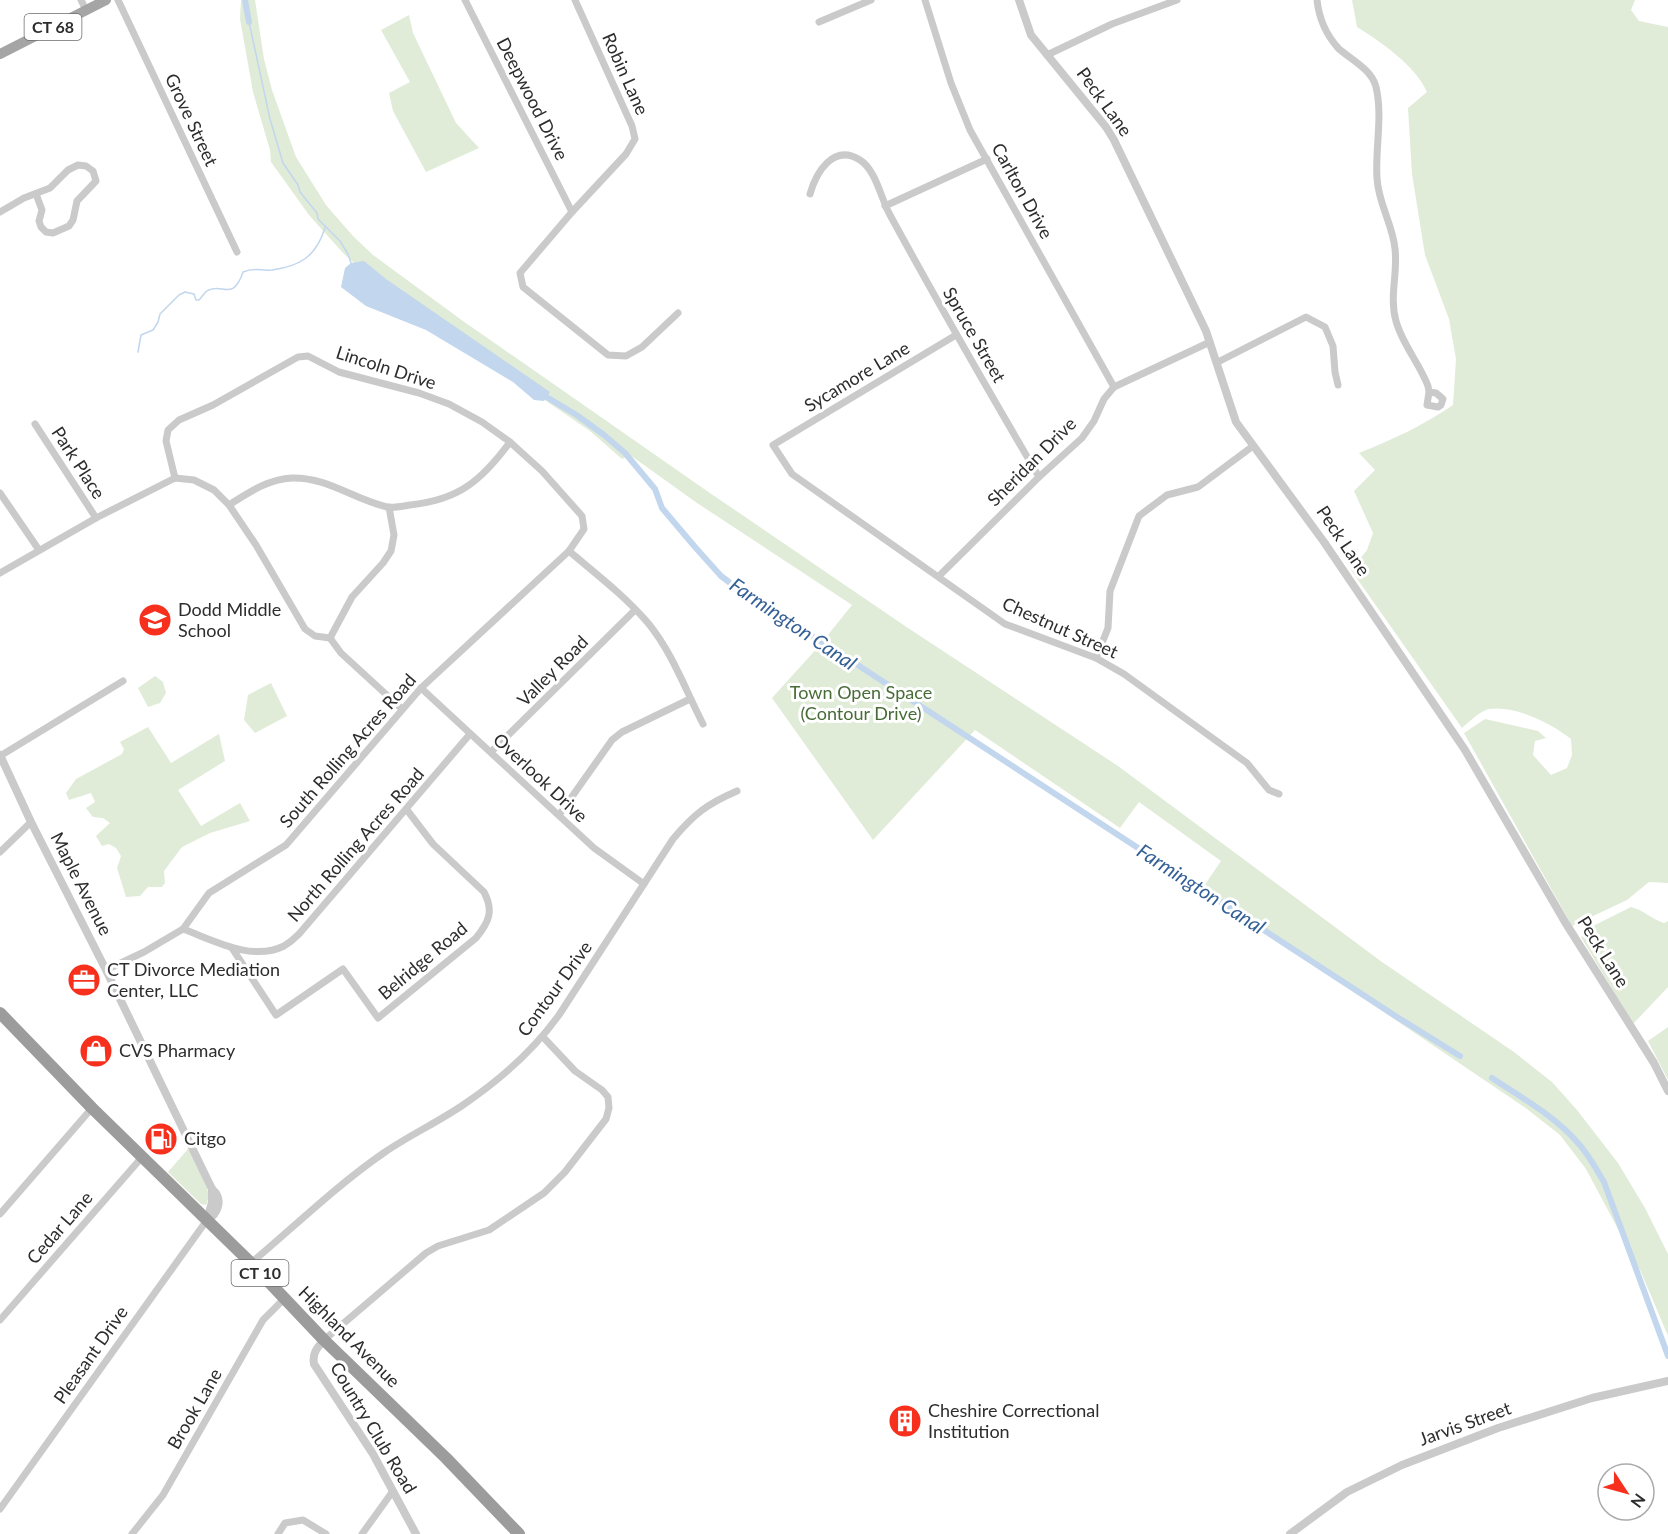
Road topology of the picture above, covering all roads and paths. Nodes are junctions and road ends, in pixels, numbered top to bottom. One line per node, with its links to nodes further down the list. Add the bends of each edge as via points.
1 (106, 0): 10 (main road, CT 68)
2 (117, 0): 20 (street, Grove Street)
3 (465, 0): 18 (street, Deepwood Drive)
4 (575, 0): 18 (street, Robin Lane, via 635,139)
5 (871, 0): 11 (street)
6 (924, 0): 14 (street, Carlton Drive, via 951,84)
7 (1019, 0): 13 (street, Peck Lane, via 1031,35)
8 (1177, 0): 13 (street, via 1112,24)
9 (1317, 0): 27 (street, via 1329,37 1373,78 1376,86 1377,178 1395,245 1396,323)
10 (83, 5): 12 (main road, CT 68)
11 (819, 22)
12 (0, 54)
13 (1047, 55): 23 (street, Peck Lane, via 1114,140)
14 (987, 159): 17 (street); 26 (street, Carlton Drive)
15 (36, 194): 15 (street, via 50,188 78,165 93,171 96,182 77,201 73,220 64,230 54,233 41,228 42,210); 19 (street)
16 (810, 194): 17 (street, Spruce Street, via 823,165 836,156 849,155 870,170)
17 (885, 206): 22 (street, Spruce Street)
18 (572, 212): 21 (street, via 520,273 523,287 608,355 626,356 642,347)
19 (0, 213)
20 (237, 252)
21 (678, 313)
22 (956, 335): 30 (street, Sycamore Lane); 32 (street, Spruce Street)
23 (1210, 342): 24 (street, Peck Lane); 26 (street)
24 (1218, 362): 25 (street, via 1306,318 1325,327 1333,346); 31 (street, Peck Lane, via 1232,412)
25 (1338, 385)
26 (1114, 387): 32 (street, Sheridan Drive, via 1082,438)
27 (1429, 392)
28 (35, 424): 37 (street, Park Place)
29 (510, 442): 33 (street, Lincoln Drive, via 449,405 339,372 308,356 298,357 179,420 168,430 166,441); 36 (street, via 490,469 472,484 425,504); 39 (street, Lincoln Drive, via 582,516 584,529)
30 (773, 445): 41 (street, Chestnut Street, via 792,474)
31 (1253, 446): 44 (street, via 1198,487 1167,495 1139,516 1110,591 1108,628); 65 (street, Peck Lane, via 1315,529 1466,750)
32 (1039, 477): 41 (street, Sheridan Drive)
33 (175, 478): 35 (street, via 194,480 214,490); 37 (street, Park Place)
34 (0, 493): 38 (street)
35 (229, 505): 36 (street, via 259,486 289,478 309,478); 43 (street, via 304,629 315,636)
36 (388, 507): 43 (street, via 394,535 391,551 352,597)
37 (96, 518): 38 (street, Park Place)
38 (39, 550): 40 (street, Park Place)
39 (569, 551): 42 (street); 46 (street, South Rolling Acres Road)
40 (0, 573)
41 (939, 576): 44 (street, Chestnut Street, via 1005,624)
42 (635, 610): 47 (street, via 665,650); 51 (street, Valley Road)
43 (330, 638): 48 (street)
44 (1096, 658): 54 (street, Chestnut Street, via 1246,763 1269,790)
45 (123, 681): 52 (street)
46 (422, 688): 48 (street, South Rolling Acres Road); 50 (street, Overlook Drive)
47 (690, 699): 49 (street); 56 (street, via 612,740)
48 (402, 709): 60 (street, South Rolling Acres Road, via 299,832 286,845 209,893)
49 (703, 724)
50 (470, 734): 51 (street, Overlook Drive); 55 (street, North Rolling Acres Road)
51 (491, 752): 56 (street, Overlook Drive)
52 (0, 755): 57 (street, Maple Avenue)
53 (737, 791): 59 (street, Contour Drive, via 692,817 673,838)
54 (1279, 794)
55 (406, 810): 61 (street, North Rolling Acres Road, via 300,934 268,951); 61 (street, Belridge Road, via 433,844 484,892 491,914 476,938 378,1018 343,969 276,1015)
56 (559, 816): 59 (street, Overlook Drive, via 594,848)
57 (31, 822): 58 (street); 62 (street, Maple Avenue)
58 (0, 852)
59 (644, 884): 64 (street, Contour Drive)
60 (183, 929): 61 (street, North Rolling Acres Road); 62 (street, South Rolling Acres Road)
61 (232, 948)
62 (106, 970): 69 (street, Maple Avenue, via 212,1190)
63 (0, 1013): 66 (highway, Highland Avenue / CT 10)
64 (543, 1037): 70 (street, Contour Drive, via 485,1089 361,1170); 73 (street, via 575,1071 608,1097 606,1119 544,1193 489,1230 426,1253)
65 (1668, 1091)
66 (92, 1108): 67 (highway, Highland Avenue / CT 10); 68 (street)
67 (144, 1156): 69 (highway, Highland Avenue / CT 10); 72 (street, Cedar Lane)
68 (0, 1214)
69 (207, 1220): 70 (highway, Highland Avenue / CT 10); 76 (street, Pleasant Drive)
70 (251, 1263): 71 (highway, Highland Avenue / CT 10)
71 (284, 1299): 73 (highway, Highland Avenue / CT 10); 77 (street, Brook Lane, via 263,1320 164,1495)
72 (0, 1320)
73 (324, 1340): 75 (street, Country Club Road, via 316,1350 315,1364); 82 (highway, Highland Avenue / CT 10)
74 (1668, 1381): 83 (street, Jarvis Street, via 1560,1408 1402,1465 1347,1492)
75 (393, 1491): 80 (street); 81 (street, Country Club Road)
76 (0, 1509)
77 (132, 1534)
78 (278, 1534): 79 (street, via 285,1523 303,1520)
79 (326, 1534)
80 (362, 1534)
81 (416, 1534)
82 (519, 1534)
83 (1290, 1534)

